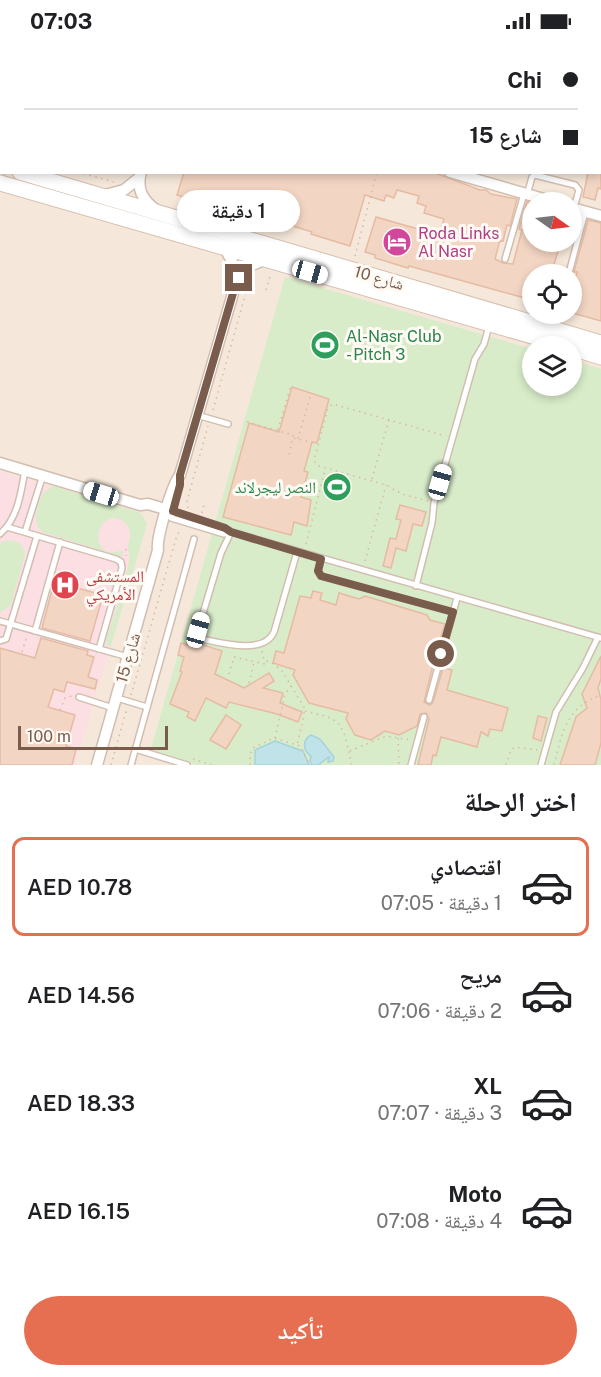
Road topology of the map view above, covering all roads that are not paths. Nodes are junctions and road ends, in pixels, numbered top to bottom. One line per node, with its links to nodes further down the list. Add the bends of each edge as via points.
1 (26, 174): 8 (main road, شارع 10)
2 (457, 174): 7 (street)
3 (140, 175): 8 (street, via 117,193); 12 (street, via 142,197)
4 (0, 183): 14 (main road, شارع 10)
5 (526, 192): 6 (lane, via 535,175 575,185)
6 (578, 192)
7 (522, 193)
8 (98, 196): 12 (main road, شارع 10)
9 (522, 204): 15 (lane)
10 (582, 211): 11 (street)
11 (585, 212): 13 (street); 17 (lane)
12 (161, 214): 21 (main road, شارع 10)
13 (601, 216)
14 (224, 247): 16 (main road, شارع 10); 18 (street, via 232,261)
15 (505, 259)
16 (269, 264): 18 (street, via 250,266); 19 (main road, شارع 10)
17 (571, 264)
18 (236, 283): 24 (street, شارع 15)
19 (490, 324): 20 (main road, شارع 10); 39 (lane, via 475,359 434,503)
20 (532, 336)
21 (601, 343)
22 (582, 351): 23 (main road)
23 (601, 357)
24 (197, 415): 25 (lane); 29 (street, شارع 15)
25 (228, 424)
26 (0, 463): 27 (street)
27 (25, 471): 28 (street); 30 (lane, via 14,517)
28 (43, 476): 29 (street, via 140,506 148,504); 31 (lane)
29 (169, 514): 32 (lane); 48 (street, شارع 15)
30 (7, 527): 31 (lane); 33 (lane)
31 (25, 532): 34 (lane)
32 (231, 532): 37 (lane); 37 (lane, via 197,633 202,639 262,644 271,638)
33 (0, 534)
34 (37, 536): 36 (lane); 43 (lane)
35 (194, 539): 52 (lane)
36 (60, 542): 44 (lane); 47 (lane, via 121,562)
37 (297, 552): 38 (lane)
38 (321, 559): 39 (lane); 41 (lane, via 321,576)
39 (416, 586): 40 (lane)
40 (457, 598): 41 (lane); 45 (lane)
41 (453, 612): 50 (lane)
42 (0, 621): 43 (lane)
43 (10, 624): 44 (lane); 46 (lane, via 6,639)
44 (32, 630): 47 (lane)
45 (600, 638): 59 (lane, via 556,711)
46 (0, 641)
47 (99, 649): 48 (lane)
48 (128, 657): 51 (street, شارع 15)
49 (79, 698): 51 (lane)
50 (429, 700)
51 (115, 703): 52 (lane); 55 (street, شارع 15)
52 (147, 707): 54 (lane)
53 (424, 717): 58 (lane)
54 (135, 749): 56 (lane); 57 (lane)
55 (97, 765)
56 (131, 765)
57 (187, 765)
58 (411, 765)
59 (541, 765)

